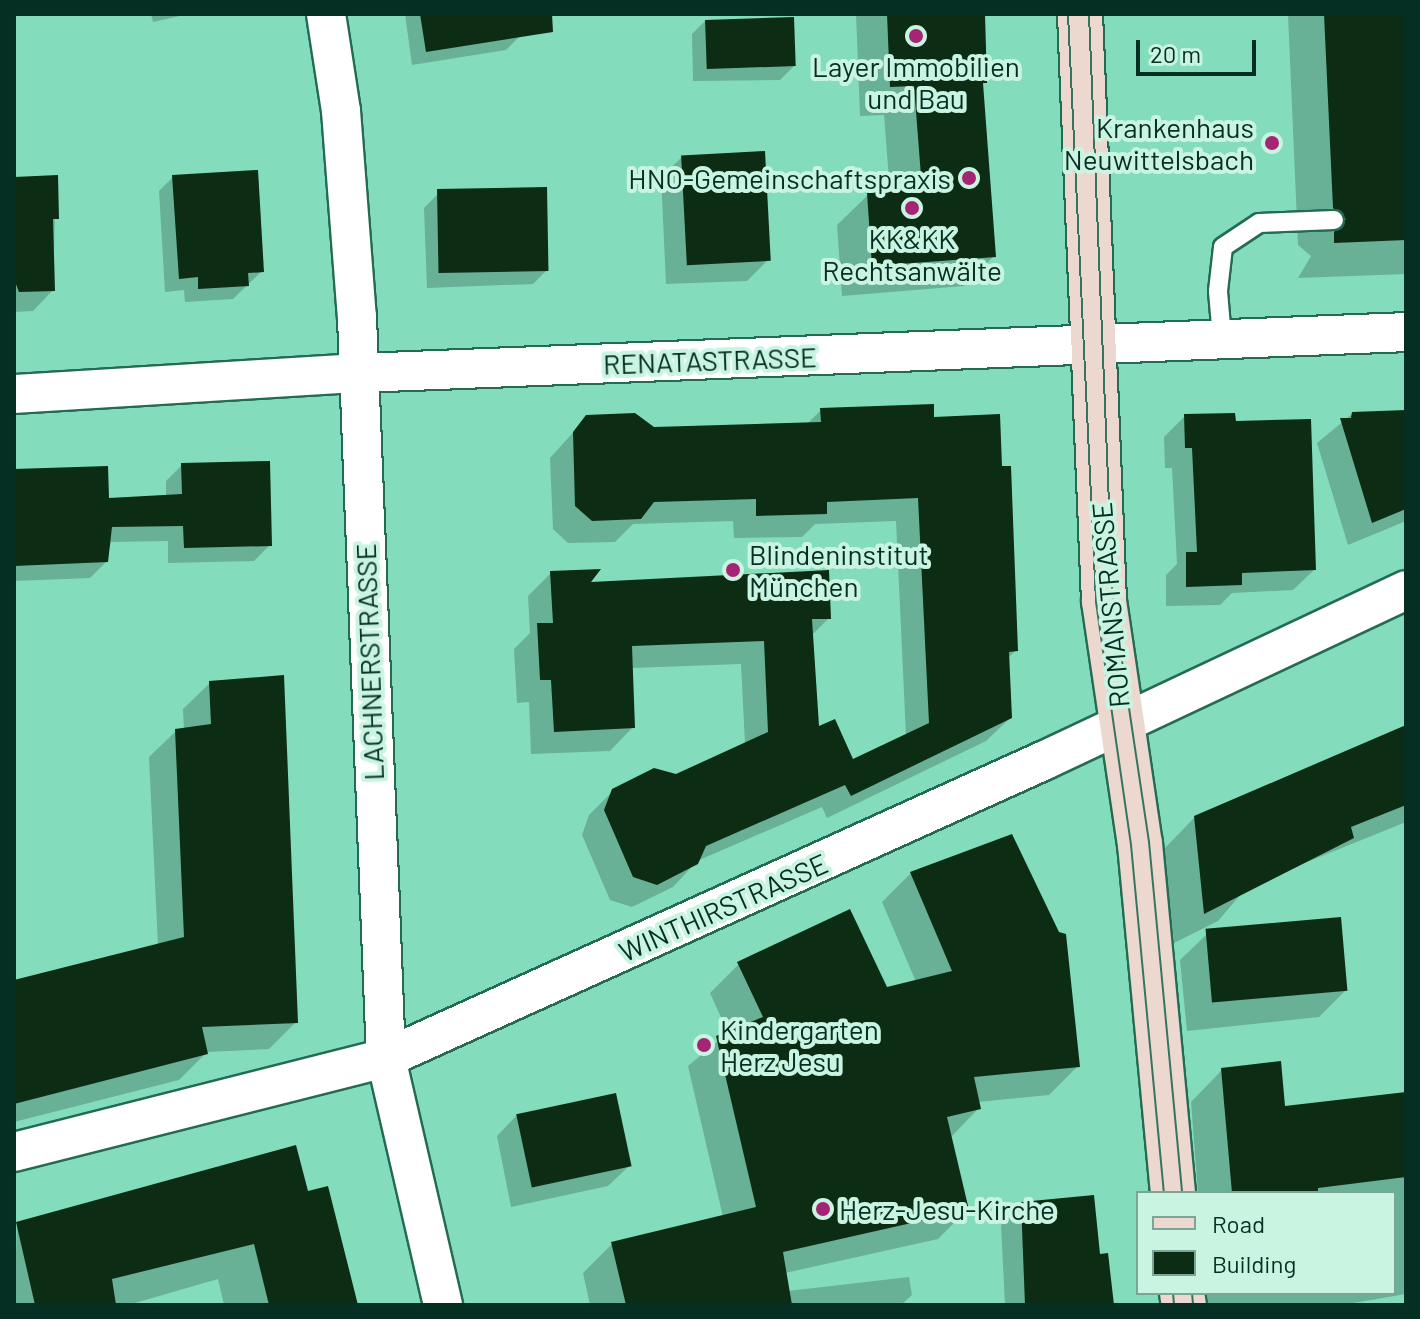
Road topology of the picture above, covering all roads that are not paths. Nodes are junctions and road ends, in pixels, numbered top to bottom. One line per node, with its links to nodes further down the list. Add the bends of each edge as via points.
1 (326, 14): 7 (street, LACHNERSTRASSE, via 341,111)
2 (1080, 14): 6 (main road, ROMANSTRASSE)
3 (1334, 220): 5 (lane, via 1259,223 1223,247 1218,291)
4 (1406, 332): 5 (street, RENATASTRASSE)
5 (1222, 338): 6 (street, RENATASTRASSE)
6 (1093, 344): 7 (street, RENATASTRASSE); 10 (main road, ROMANSTRASSE, via 1104,601)
7 (360, 373): 8 (street, RENATASTRASSE); 11 (street, LACHNERSTRASSE)
8 (14, 394)
9 (1406, 590): 10 (street, WINTHIRSTRASSE)
10 (1121, 722): 11 (street, WINTHIRSTRASSE); 13 (main road, ROMANSTRASSE, via 1140,844)
11 (386, 1058): 12 (street, WINTHIRSTRASSE); 14 (street, LACHNERSTRASSE)
12 (14, 1152)
13 (1173, 1191)
14 (443, 1305)

